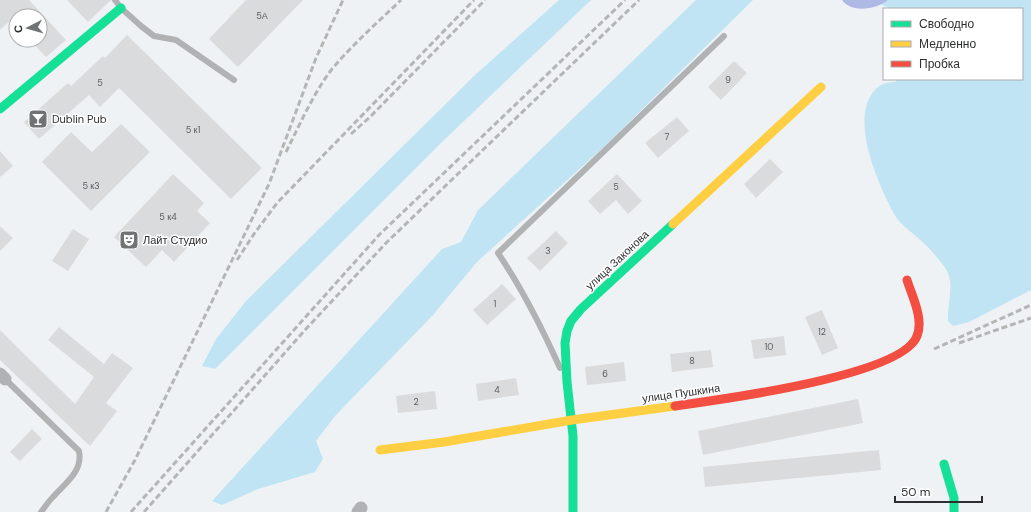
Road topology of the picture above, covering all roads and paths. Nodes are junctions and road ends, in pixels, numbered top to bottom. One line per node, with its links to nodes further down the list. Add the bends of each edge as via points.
1 (115, 0): 2 (lane)
2 (123, 4): 4 (lane, via 141,26 154,36 176,40); 6 (street)
3 (724, 36): 9 (lane, via 498,253 523,292)
4 (234, 80)
5 (822, 88): 9 (street, улица Законова, via 581,309 567,331)
6 (0, 109)
7 (908, 280): 10 (street, улица Пушкина, via 919,317 919,331 915,342 906,350 881,363 811,383 760,393)
8 (2, 377): 13 (lane, via 80,451 81,458 73,477)
9 (567, 382): 10 (street, улица Законова)
10 (571, 420): 11 (street, улица Пушкина, via 452,441); 14 (street, улица Законова)
11 (380, 450)
12 (944, 464): 15 (street, via 954,498)
13 (41, 512)
14 (573, 512)
15 (954, 512)

